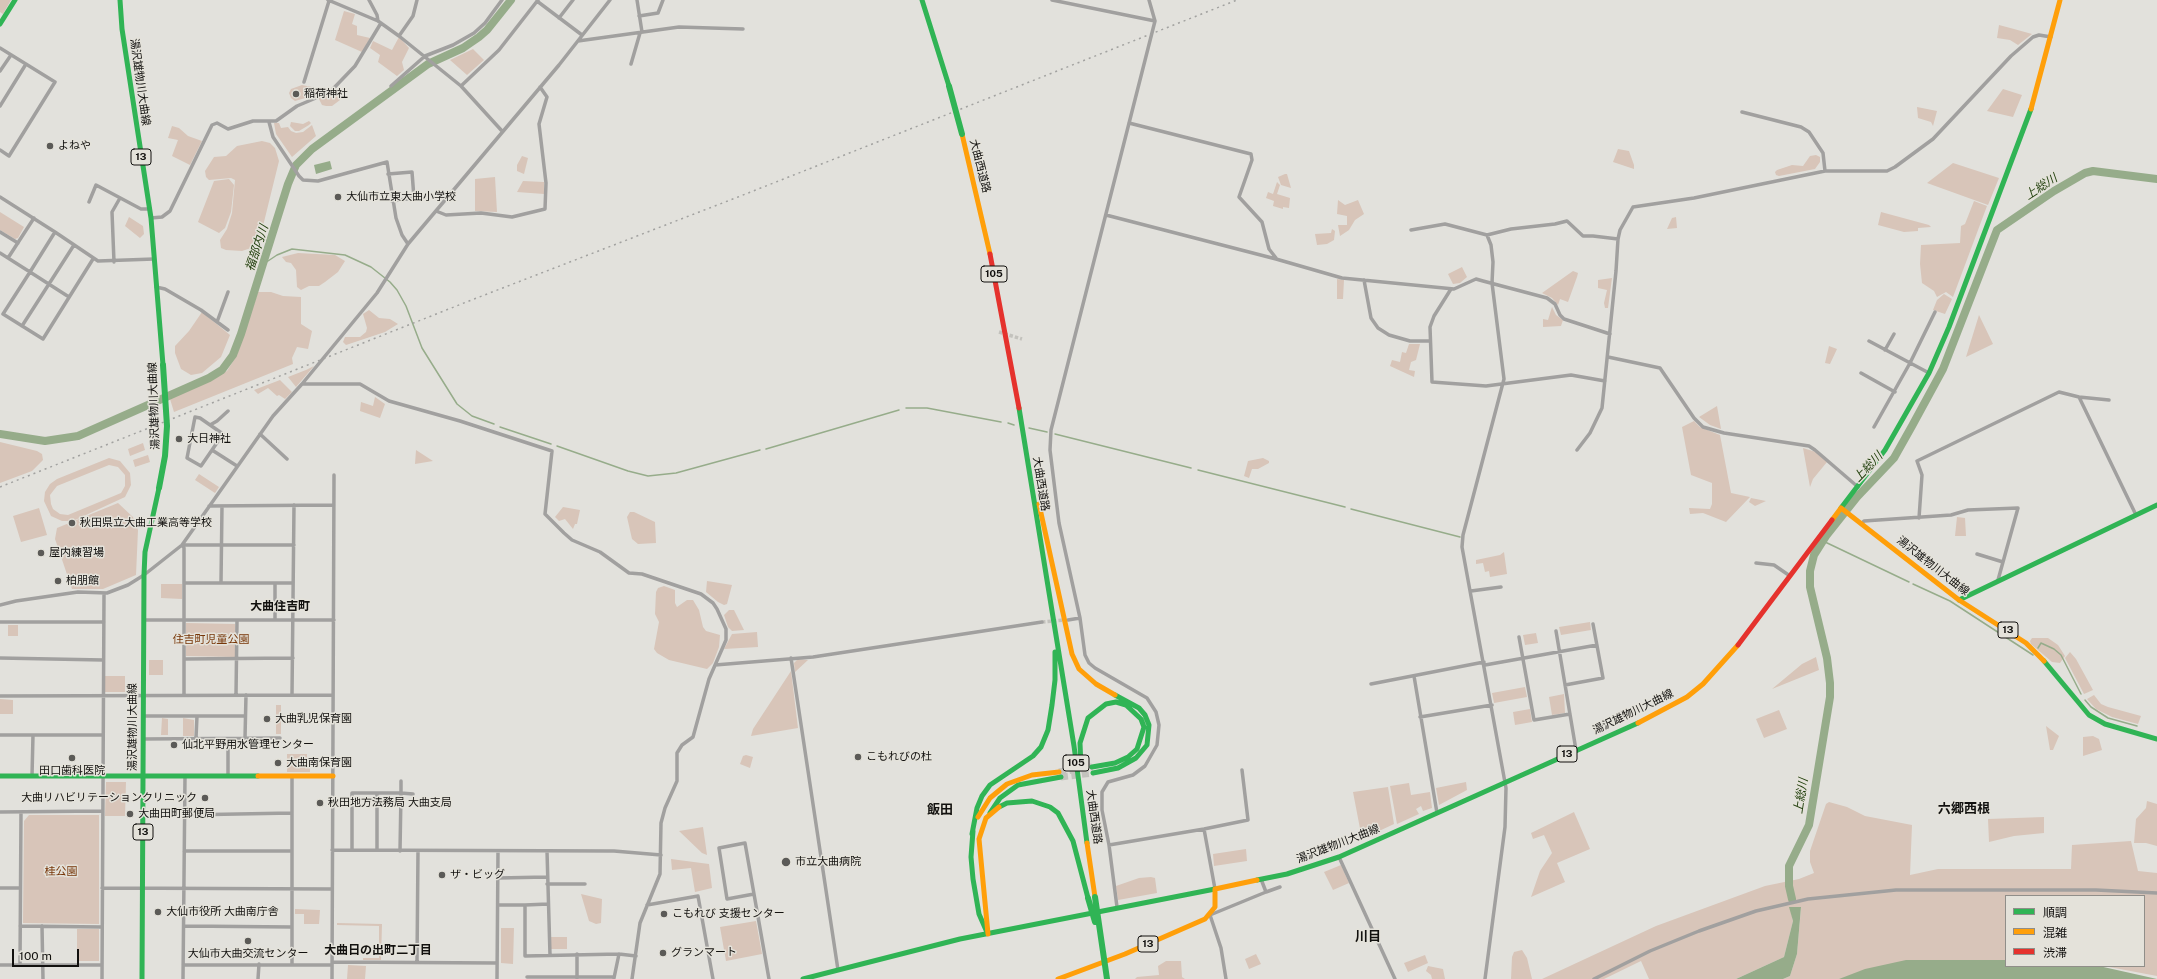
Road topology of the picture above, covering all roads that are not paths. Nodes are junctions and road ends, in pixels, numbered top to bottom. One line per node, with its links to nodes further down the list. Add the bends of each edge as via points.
1 (15, 0): 20 (main road)
2 (120, 0): 49 (main road, 湯沢雄物川大曲線 / 13, via 122,28)
3 (328, 0): 19 (street); 33 (street)
4 (370, 0): 19 (street)
5 (417, 0): 23 (street, via 413,16)
6 (502, 0): 29 (street, via 485,23 474,32 456,44)
7 (573, 0): 17 (street)
8 (610, 0): 24 (street)
9 (637, 0): 16 (street)
10 (663, 0): 16 (street, via 658,13)
11 (922, 0): 96 (main road, 大曲西道路 / 105, bridge, via 962,134 988,245)
12 (1052, 0): 18 (street)
13 (1149, 0): 18 (street)
14 (2060, 0): 25 (main road)
15 (537, 1): 17 (street); 35 (street, via 499,50)
16 (639, 16): 22 (street)
17 (559, 18): 24 (street)
18 (1155, 21): 40 (street)
19 (379, 22): 23 (street); 39 (street, via 355,66 334,89 297,106 276,121)
20 (0, 24)
21 (743, 29): 22 (street, via 686,27)
22 (641, 32): 26 (street); 31 (street)
23 (399, 36): 29 (street)
24 (582, 36): 26 (street)
25 (2051, 37): 43 (street, via 2039,34 2033,37 2011,56 1933,139 1895,167 1875,172); 88 (main road, via 2029,116)
26 (578, 41): 36 (street)
27 (0, 48): 28 (street)
28 (11, 55): 30 (street); 32 (street)
29 (426, 57): 34 (street); 35 (street)
30 (26, 64): 37 (street); 42 (street, via 55,82 9,156)
31 (631, 64)
32 (0, 71)
33 (304, 82)
34 (391, 86)
35 (461, 86): 41 (street)
36 (540, 87): 41 (street); 50 (street, via 547,97 539,124 546,183 545,209 512,217 481,213 446,215)
37 (0, 106)
38 (1742, 112): 43 (street, via 1801,127 1809,132 1824,152)
39 (269, 122): 44 (street, via 273,137 303,180 318,181 387,162); 53 (street, via 253,122 228,129 217,123 212,125 170,211 162,217)
40 (1129, 122): 51 (street); 66 (street, via 1251,154 1252,160 1239,197 1262,222 1269,249)
41 (502, 131): 50 (street)
42 (0, 150)
43 (1826, 171): 58 (street, via 1694,198 1633,207 1620,230)
44 (388, 174): 48 (street); 48 (street, via 412,172 414,198)
45 (0, 197): 52 (street)
46 (120, 198): 47 (street, via 96,185); 49 (street, via 141,209); 67 (street, via 112,212)
47 (89, 202)
48 (392, 202): 60 (street, via 398,227)
49 (150, 208): 53 (main road, 湯沢雄物川大曲線 / 13)
50 (436, 211): 60 (street)
51 (1106, 215): 66 (street); 133 (street, via 1053,423 1050,450 1059,523)
52 (34, 218): 56 (street); 59 (street)
53 (151, 218): 64 (main road, 湯沢雄物川大曲線 / 13)
54 (1411, 230): 57 (street, via 1445,224)
55 (0, 232): 59 (street)
56 (55, 232): 61 (street); 68 (street)
57 (1487, 235): 58 (street, via 1511,229 1555,224 1565,220 1583,236); 70 (street, via 1493,262)
58 (1618, 239): 80 (street)
59 (18, 243): 63 (street)
60 (408, 244): 90 (street, via 386,279)
61 (74, 245): 65 (street); 71 (street)
62 (0, 253): 63 (street)
63 (8, 258): 68 (street)
64 (154, 258): 67 (street); 72 (main road, 湯沢雄物川大曲線 / 13)
65 (93, 259): 67 (street, via 98,262); 75 (street)
66 (1276, 259): 69 (street, via 1332,276)
67 (114, 262)
68 (30, 272): 71 (street); 78 (street, via 3,314)
69 (1364, 280): 73 (street); 82 (street, via 1371,318 1378,328 1389,335 1410,341)
70 (1492, 283): 73 (street, via 1476,280 1457,289); 80 (street, via 1550,299 1564,319); 91 (street)
71 (49, 284): 75 (street); 78 (street)
72 (156, 287): 77 (street, via 165,289 202,310); 121 (main road, 湯沢雄物川大曲線 / 13, bridge, via 167,426 165,456 145,552)
73 (1451, 289): 82 (street, via 1432,321)
74 (228, 292): 77 (street)
75 (69, 297): 78 (street, via 43,339)
76 (1935, 312): 86 (street)
77 (217, 322): 79 (street)
78 (22, 326)
79 (228, 330)
80 (1610, 334): 85 (street)
81 (1894, 334): 84 (street)
82 (1430, 341): 91 (street, via 1432,382 1486,386)
83 (1869, 341): 84 (street)
84 (1885, 350): 86 (street)
85 (1608, 357): 89 (street); 105 (street, via 1660,368 1694,418 1704,427 1724,433 1809,446)
86 (1910, 363): 88 (street); 92 (street)
87 (1861, 373): 92 (street)
88 (1929, 373): 105 (main road, via 1885,450)
89 (1605, 381): 91 (street, via 1571,375); 101 (street, via 1599,414 1590,433)
90 (302, 384): 99 (street); 158 (street, via 360,384 389,401 552,451 545,514 572,540 600,552 629,573 642,574 693,591 713,603 727,634)
91 (1504, 384): 129 (street, via 1463,535 1462,547)
92 (1895, 392): 98 (street)
93 (2079, 397): 94 (street); 112 (street); 113 (street, via 2059,392 1917,461 1922,481)
94 (2109, 400)
95 (228, 411): 97 (street)
96 (1020, 416): 145 (main road, 大曲西道路 / 105); 238 (main road, via 1072,654 1079,669 1088,678 1139,708 1149,725 1147,745 1136,758 1118,768 1093,770 1128,757 1138,749 1144,727 1141,719 1126,705 1116,702 1106,704 1093,713 1083,729 1080,743)
97 (210, 425): 100 (street, via 223,434); 100 (street, via 196,417 187,458 201,466)
98 (1874, 427)
99 (260, 434): 102 (street); 103 (street)
100 (212, 450): 103 (street)
101 (1577, 450)
102 (288, 459)
103 (236, 466): 109 (street)
104 (334, 475): 107 (street)
105 (1858, 487): 111 (main road)
106 (294, 505): 107 (street); 110 (street); 117 (street)
107 (334, 505): 137 (street)
108 (2157, 505): 112 (main road)
109 (209, 506): 110 (street); 115 (street)
110 (222, 506): 116 (street)
111 (1842, 509): 114 (main road, 湯沢雄物川大曲線 / 13); 122 (main road, 湯沢雄物川大曲線 / 13)
112 (2136, 514): 123 (main road)
113 (1919, 518): 114 (street); 119 (street, via 1951,515 1968,510 2018,508)
114 (1862, 523): 131 (main road, 湯沢雄物川大曲線 / 13)
115 (182, 545): 116 (street); 121 (street); 124 (street)
116 (222, 545): 117 (street); 125 (street)
117 (294, 545): 127 (street)
118 (1976, 554): 119 (street)
119 (2003, 562): 123 (street)
120 (1756, 563): 122 (street, via 1774,565)
121 (144, 575): 130 (street, via 128,585); 134 (main road, 湯沢雄物川大曲線 / 13)
122 (1790, 576): 185 (main road, 湯沢雄物川大曲線 / 13, via 1733,652 1698,688 1666,709)
123 (1998, 580): 131 (main road)
124 (185, 582): 125 (street); 135 (street)
125 (221, 582): 126 (street)
126 (275, 583): 127 (street); 136 (street)
127 (293, 583): 140 (street)
128 (1501, 587): 129 (street)
129 (1472, 591): 157 (street)
130 (104, 594): 132 (street, via 78,592); 142 (street)
131 (1959, 600): 184 (main road, 湯沢雄物川大曲線 / 13, via 2026,642 2055,672 2076,701 2090,715 2105,724)
132 (0, 605)
133 (1080, 618): 138 (street); 209 (street, via 1083,646 1089,663 1148,698 1156,712 1159,725 1157,746 1145,766 1132,775 1114,779 1104,786 1101,801)
134 (144, 620): 135 (street); 167 (main road, 湯沢雄物川大曲線 / 13)
135 (185, 620): 139 (street); 155 (street)
136 (275, 620): 139 (street); 140 (street)
137 (334, 620): 140 (street); 169 (street)
138 (1068, 620)
139 (237, 621): 151 (street)
140 (293, 621): 152 (street)
141 (0, 622): 142 (street)
142 (104, 622): 156 (street)
143 (1042, 622): 153 (street, via 820,656)
144 (1593, 624): 148 (street)
145 (1055, 628): 208 (main road, via 1055,680 1048,730 1041,747 1033,756 990,785 977,808); 238 (main road, 大曲西道路 / 105)
146 (1556, 631): 149 (street)
147 (1519, 637): 154 (street)
148 (1597, 645): 149 (street); 161 (street, via 1603,678)
149 (1559, 652): 154 (street); 161 (street)
150 (0, 658): 156 (street)
151 (236, 658): 152 (street); 155 (street); 162 (street)
152 (293, 658): 164 (street)
153 (791, 658): 158 (street); 265 (street)
154 (1523, 658): 157 (street); 171 (street, via 1534,720)
155 (184, 659): 168 (street)
156 (103, 660): 166 (street)
157 (1485, 664): 159 (street); 170 (street)
158 (715, 665): 219 (street, via 693,737 682,745 677,753 677,781 661,823)
159 (1414, 676): 160 (street); 175 (street)
160 (1371, 684)
161 (1565, 685): 171 (street)
162 (236, 695): 163 (street); 168 (street)
163 (246, 695): 164 (street); 174 (street)
164 (292, 695): 169 (street)
165 (0, 696): 166 (street)
166 (103, 696): 167 (street); 178 (street)
167 (143, 696): 168 (street); 172 (main road, 湯沢雄物川大曲線 / 13)
168 (184, 696)
169 (333, 696): 194 (street)
170 (1492, 705): 175 (street); 196 (street)
171 (1570, 714): 185 (street)
172 (143, 716): 173 (street); 182 (main road, 湯沢雄物川大曲線 / 13)
173 (197, 716): 174 (street); 179 (street)
174 (245, 716): 180 (street)
175 (1420, 717): 204 (street)
176 (0, 735): 177 (street)
177 (33, 735): 178 (street); 188 (street)
178 (102, 735): 189 (street)
179 (196, 738): 182 (street); 183 (street)
180 (245, 738): 181 (street); 183 (street)
181 (280, 738)
182 (143, 739): 190 (main road, 湯沢雄物川大曲線 / 13)
183 (228, 739): 192 (street)
184 (2157, 739)
185 (1576, 750): 196 (main road, 湯沢雄物川大曲線 / 13)
186 (1242, 770): 207 (street, via 1248,820)
187 (0, 776): 188 (main road)
188 (32, 776): 189 (main road)
189 (102, 776): 190 (main road); 200 (street)
190 (142, 776): 191 (main road); 230 (main road, 湯沢雄物川大曲線 / 13)
191 (185, 776): 192 (main road); 205 (street)
192 (228, 776): 193 (main road)
193 (292, 776): 194 (main road); 203 (street)
194 (333, 776): 210 (street)
195 (401, 781): 198 (street)
196 (1505, 782): 204 (main road, 湯沢雄物川大曲線 / 13); 285 (street, via 1505,827)
197 (377, 793): 198 (street); 211 (street, via 352,793); 212 (street)
198 (401, 793): 199 (street); 213 (street)
199 (413, 794)
200 (102, 811): 202 (street); 229 (street)
201 (0, 812): 202 (street)
202 (21, 812): 228 (street)
203 (292, 813): 205 (street); 215 (street)
204 (1437, 813): 220 (main road, 湯沢雄物川大曲線 / 13)
205 (184, 815): 214 (street)
206 (986, 818): 208 (main road, via 1000,798 1018,785 1060,774 1032,775 999,789 985,804); 238 (main road, via 995,810 1014,801 1032,801 1050,807 1058,813 1073,841); 250 (main road, via 979,854)
207 (1204, 829): 209 (street); 234 (street)
208 (972, 834): 250 (main road, via 973,879 979,914)
209 (1109, 845): 243 (street)
210 (332, 850): 211 (street); 233 (street)
211 (352, 850): 212 (street)
212 (377, 850): 213 (street)
213 (400, 850): 216 (street)
214 (184, 851): 215 (street); 231 (street)
215 (292, 851): 232 (street)
216 (418, 851): 217 (street); 255 (street)
217 (498, 851): 218 (street); 222 (street)
218 (547, 851): 219 (street, via 614,851); 221 (street)
219 (661, 855): 242 (street, via 658,882)
220 (1339, 857): 223 (main road, 湯沢雄物川大曲線 / 13); 284 (street)
221 (547, 877): 222 (street); 224 (street)
222 (498, 878): 240 (street)
223 (1261, 879): 234 (main road, 湯沢雄物川大曲線 / 13); 235 (street)
224 (548, 884): 225 (street); 239 (street)
225 (585, 884)
226 (1280, 887): 235 (street)
227 (0, 888): 228 (street)
228 (20, 888): 245 (street)
229 (102, 888): 230 (street); 249 (street)
230 (143, 888): 231 (street); 272 (main road, 湯沢雄物川大曲線 / 13)
231 (184, 888): 232 (street); 247 (street)
232 (292, 889): 233 (street); 248 (street)
233 (332, 889): 256 (street)
234 (1215, 889): 243 (main road, 湯沢雄物川大曲線); 244 (main road, via 1215,907)
235 (1266, 892): 244 (street)
236 (2157, 893): 286 (street, via 2096,890 1896,890 1816,898 1756,912 1699,931 1650,951)
237 (754, 894): 237 (street, via 745,843 719,848 727,899); 279 (street)
238 (1092, 898): 282 (main road, bridge)
239 (548, 904): 241 (street); 253 (street)
240 (498, 905): 241 (street); 257 (street)
241 (525, 905): 253 (street, via 525,956)
242 (647, 905): 254 (street, via 640,922); 278 (street, via 698,896)
243 (1117, 907): 250 (main road, 湯沢雄物川大曲線)
244 (1210, 915): 281 (main road, 13, via 1125,954); 283 (street, via 1221,948)
245 (20, 926): 246 (street); 261 (street)
246 (42, 926): 249 (street); 262 (street)
247 (184, 926): 248 (street); 264 (street)
248 (292, 926): 259 (street)
249 (102, 927): 263 (street)
250 (988, 934): 265 (main road, 湯沢雄物川大曲線)
251 (577, 954): 252 (street); 253 (street); 268 (street)
252 (619, 954): 254 (street); 269 (street)
253 (550, 955)
254 (636, 956): 277 (street)
255 (417, 962): 256 (street); 257 (street)
256 (332, 963): 259 (street); 275 (street)
257 (497, 963): 276 (street)
258 (259, 964): 259 (street); 264 (street); 274 (street)
259 (292, 964)
260 (0, 965): 261 (street)
261 (20, 965): 262 (street)
262 (43, 965): 263 (street); 270 (street)
263 (102, 965): 271 (street)
264 (184, 965): 273 (street)
265 (838, 970): 280 (main road, 湯沢雄物川大曲線)
266 (528, 977): 267 (street)
267 (541, 978): 268 (street)
268 (577, 978): 269 (street)
269 (614, 978)
270 (43, 979)
271 (102, 979)
272 (142, 979)
273 (183, 979)
274 (258, 979)
275 (332, 979)
276 (497, 979)
277 (632, 979)
278 (713, 979)
279 (770, 979)
280 (803, 979)
281 (1058, 979)
282 (1107, 979)
283 (1226, 979)
284 (1395, 979)
285 (1484, 979)
286 (1594, 979)

